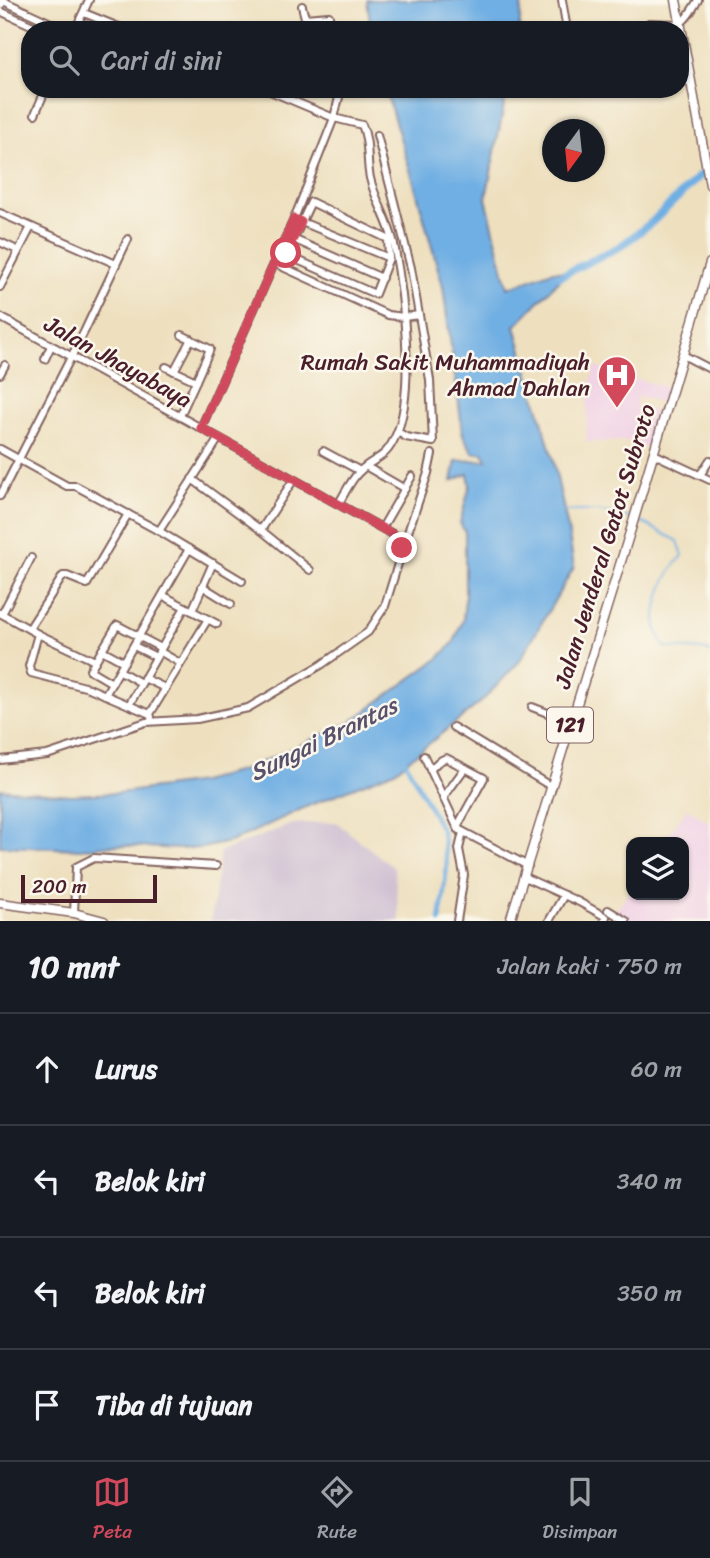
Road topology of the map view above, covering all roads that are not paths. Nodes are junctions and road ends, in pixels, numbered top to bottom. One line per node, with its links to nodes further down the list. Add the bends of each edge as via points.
1 (89, 0): 8 (street)
2 (562, 0): 16 (street)
3 (676, 0): 17 (main road)
4 (698, 0): 18 (street)
5 (1, 1): 11 (street)
6 (302, 6): 9 (street, via 305,18)
7 (0, 11): 10 (street)
8 (84, 13): 12 (street); 13 (street)
9 (323, 17): 14 (street); 15 (street, via 329,16)
10 (22, 21)
11 (46, 21)
12 (80, 21)
13 (104, 21)
14 (321, 21)
15 (329, 21)
16 (566, 21)
17 (680, 21)
18 (685, 21)
19 (689, 71): 20 (main road)
20 (691, 82): 27 (main road)
21 (42, 98): 24 (street)
22 (286, 98): 25 (street)
23 (339, 98): 25 (street)
24 (35, 114)
25 (334, 118): 29 (street); 43 (street, via 362,125 365,130 370,176 393,242)
26 (377, 135): 41 (street, via 404,234)
27 (709, 181)
28 (0, 213): 30 (street)
29 (297, 220): 32 (street); 35 (street); 35 (street, via 311,202 386,237); 36 (street)
30 (31, 227): 34 (street); 38 (street)
31 (128, 239): 38 (street)
32 (293, 239): 39 (street); 39 (street, via 287,256 373,295)
33 (0, 242): 34 (street)
34 (17, 250): 40 (street)
35 (389, 258): 39 (street)
36 (274, 263): 43 (street, via 388,315); 59 (street)
37 (710, 263): 49 (main road, Jalan Jenderal Gatot Subroto / 121)
38 (116, 264): 50 (street)
39 (382, 278)
40 (0, 287)
41 (419, 315): 43 (street); 60 (street, via 430,380 433,442)
42 (0, 317): 47 (street, Jalan Jhayabaya)
43 (404, 317): 60 (street, via 405,379)
44 (182, 335): 45 (street)
45 (191, 339): 48 (street); 55 (street)
46 (214, 341): 48 (street)
47 (51, 346): 50 (street, Jalan Jhayabaya); 51 (street)
48 (210, 349): 57 (street)
49 (683, 355): 54 (street); 65 (main road, Jalan Jenderal Gatot Subroto / 121)
50 (71, 357): 58 (street, Jalan Jhayabaya); 66 (street)
51 (45, 359)
52 (5, 365): 56 (street)
53 (166, 367): 55 (street)
54 (710, 369)
55 (174, 371): 57 (street)
56 (0, 374)
57 (196, 381): 58 (street)
58 (180, 416): 59 (street, Jalan Jhayabaya)
59 (201, 428): 61 (street, Jalan Jhayabaya)
60 (398, 432): 68 (street, via 386,454)
61 (219, 438): 72 (street); 73 (street, Jalan Jhayabaya)
62 (0, 449): 66 (street)
63 (323, 452): 69 (street)
64 (432, 454): 82 (street)
65 (654, 454): 70 (street); 112 (main road, Jalan Jenderal Gatot Subroto / 121)
66 (19, 460): 76 (street); 78 (street)
67 (710, 460): 70 (street)
68 (368, 467): 69 (street); 75 (street)
69 (360, 471): 77 (street)
70 (700, 475): 74 (street)
71 (412, 476): 75 (street)
72 (192, 479): 80 (street); 81 (street)
73 (294, 479): 77 (street, Jalan Jhayabaya); 80 (street)
74 (710, 480)
75 (405, 489): 79 (street)
76 (0, 496)
77 (338, 503): 79 (street, Jalan Jhayabaya)
78 (128, 514): 81 (street); 95 (street, via 87,584 63,576)
79 (382, 528): 82 (street, Jalan Jhayabaya)
80 (261, 530): 86 (street)
81 (159, 531): 83 (street)
82 (405, 541): 111 (street, via 380,615 368,632 321,665 248,708 197,719)
83 (190, 549): 85 (street); 89 (street)
84 (31, 558): 92 (street)
85 (212, 564): 87 (street); 88 (street)
86 (310, 570)
87 (242, 582)
88 (202, 585): 90 (street); 91 (street)
89 (164, 596): 91 (street); 97 (street)
90 (231, 604)
91 (188, 609): 93 (street); 100 (street)
92 (1, 614): 95 (street)
93 (208, 620): 94 (street); 103 (street)
94 (217, 624)
95 (29, 629): 96 (street)
96 (38, 634): 101 (street); 108 (street, via 31,673)
97 (140, 637): 98 (street); 99 (street, via 117,625); 100 (street)
98 (134, 646): 100 (street); 102 (street)
99 (102, 650): 101 (street); 102 (street)
100 (159, 652): 103 (street); 105 (street)
101 (95, 661): 106 (street, via 91,672)
102 (124, 662): 104 (street)
103 (180, 663): 107 (street)
104 (120, 671): 105 (street); 106 (street)
105 (143, 680): 107 (street); 109 (street)
106 (112, 683): 108 (street)
107 (165, 688): 111 (street)
108 (105, 695): 109 (street)
109 (129, 705): 111 (street)
110 (532, 706): 112 (street)
111 (151, 717): 115 (street, via 47,755)
112 (571, 722): 118 (main road, Jalan Jenderal Gatot Subroto / 121)
113 (453, 727): 118 (street)
114 (424, 756): 117 (street)
115 (0, 760)
116 (465, 768): 117 (street, via 446,758); 119 (street); 120 (street, via 484,779)
117 (430, 770): 119 (street)
118 (552, 787): 122 (main road, Jalan Jenderal Gatot Subroto / 121)
119 (443, 798): 120 (street)
120 (460, 829): 122 (street); 129 (street, via 464,876)
121 (216, 866): 126 (street, via 94,858 76,867)
122 (528, 866): 123 (main road, Jalan Jenderal Gatot Subroto / 121)
123 (524, 877): 124 (street); 130 (main road, Jalan Jenderal Gatot Subroto / 121)
124 (564, 895): 127 (street); 131 (street)
125 (0, 903): 126 (main road)
126 (74, 913): 128 (main road)
127 (605, 916): 132 (street); 133 (street)
128 (100, 921)
129 (457, 921)
130 (510, 921)
131 (549, 921)
132 (597, 921)
133 (626, 921)

